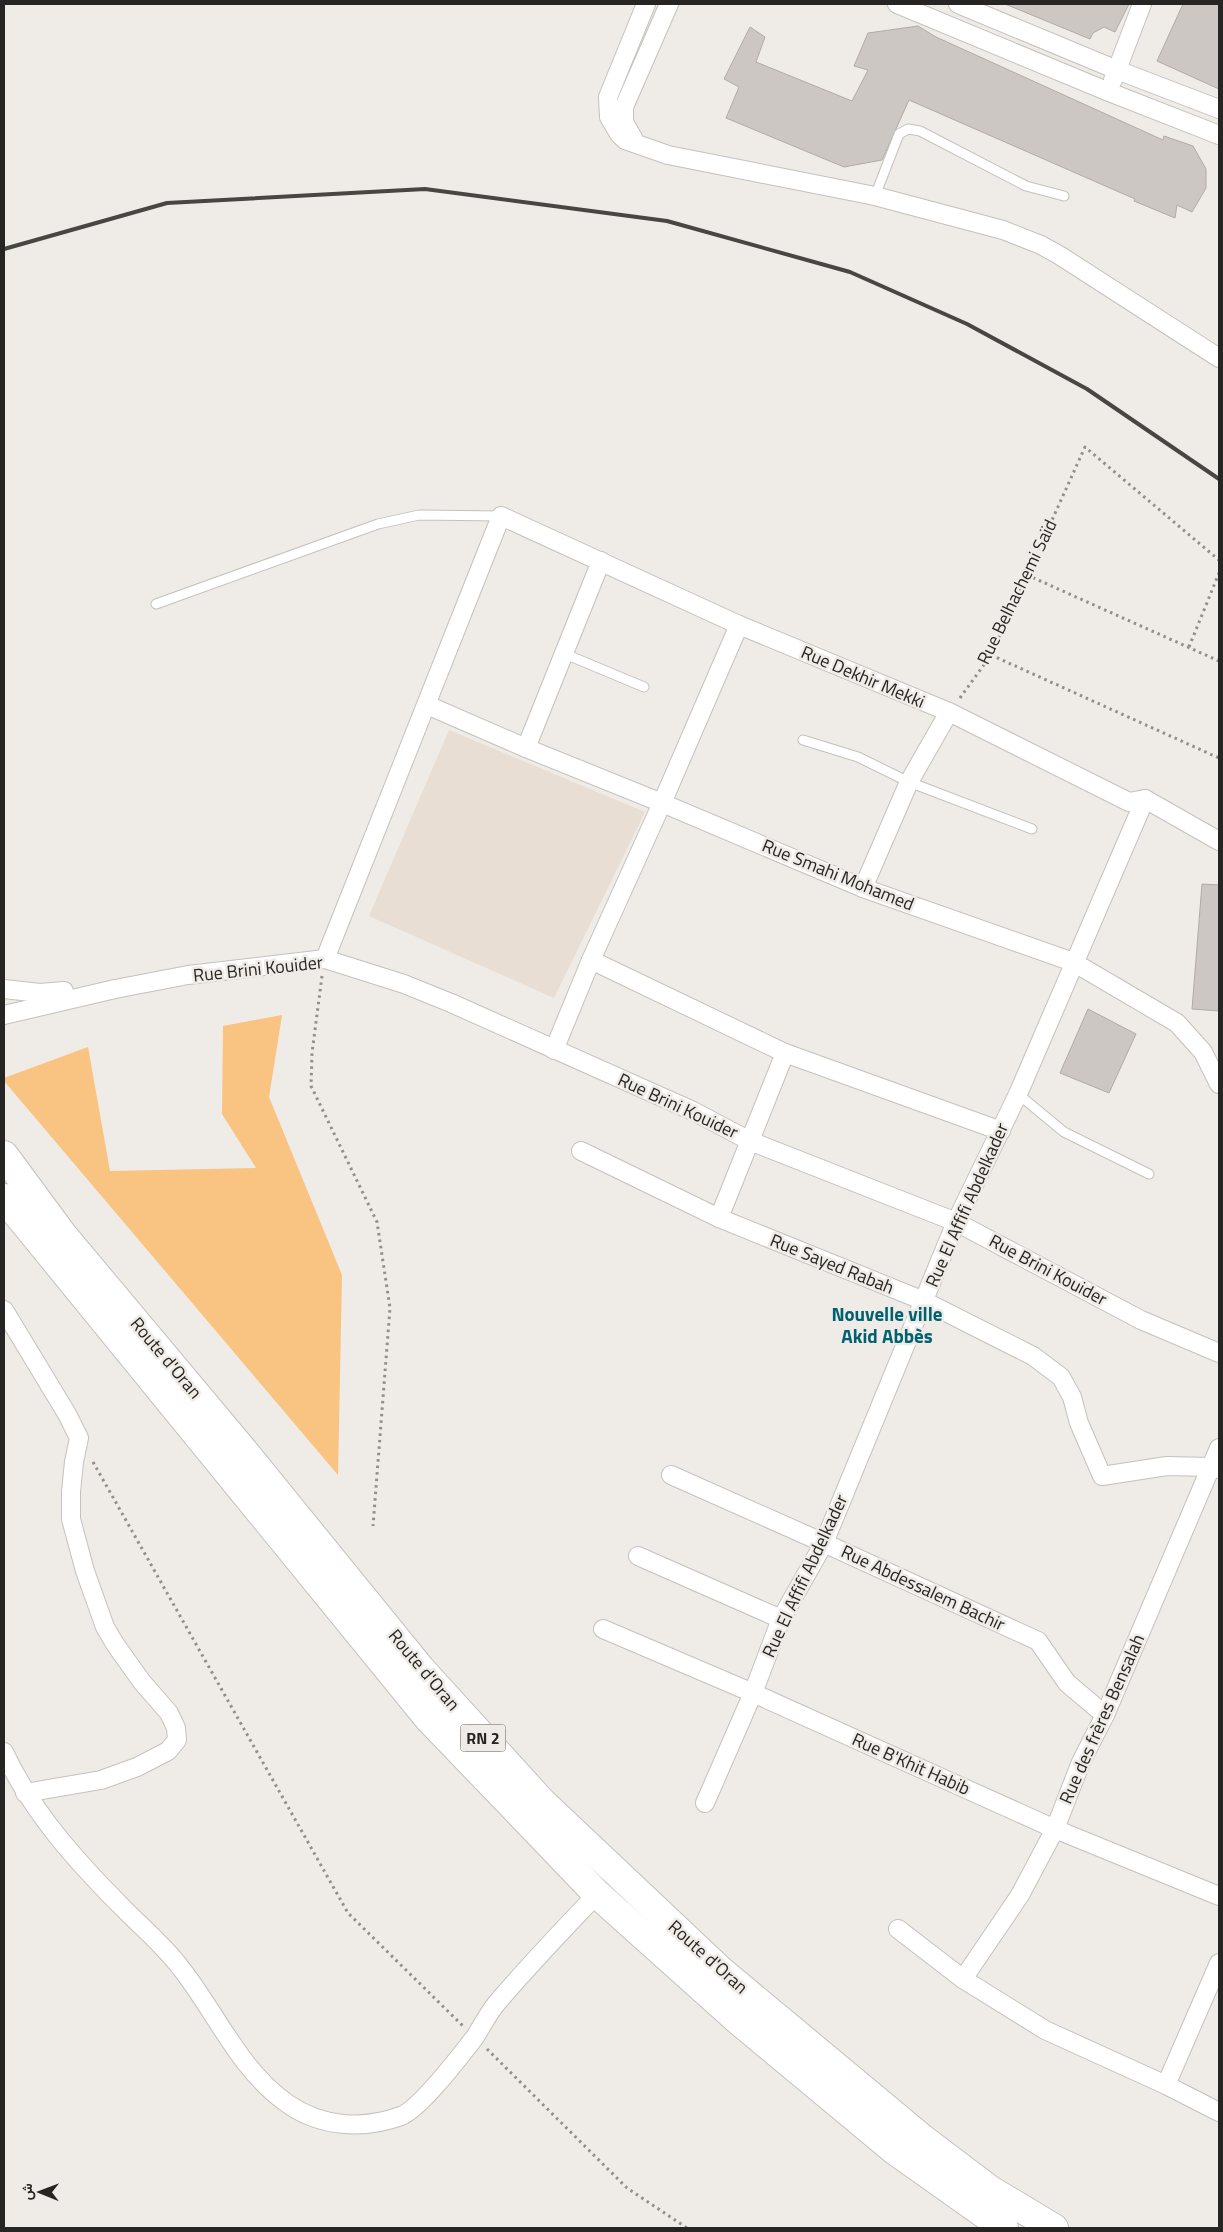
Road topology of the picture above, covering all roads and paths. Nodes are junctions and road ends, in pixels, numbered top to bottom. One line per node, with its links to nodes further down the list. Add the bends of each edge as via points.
1 (646, 4): 10 (street, via 608,97 609,117 619,134 625,140)
2 (669, 4): 10 (street, via 624,106 627,130)
3 (896, 4): 7 (street)
4 (958, 4): 6 (street)
5 (1142, 4): 6 (street)
6 (1117, 70): 7 (street); 8 (street)
7 (1109, 92): 9 (street)
8 (1219, 109)
9 (1219, 135)
10 (642, 146): 11 (street, via 668,155)
11 (875, 196): 12 (lane, via 900,134 908,129 920,131 1026,186); 13 (street, via 1003,230 1041,245)
12 (1064, 196)
13 (1219, 358)
14 (502, 516): 15 (street, Rue Dekhir Mekki); 19 (lane, via 419,515 378,524); 26 (street)
15 (601, 560): 20 (street, Rue Dekhir Mekki); 22 (street)
16 (1219, 560): 18 (path, Rue Belhachemi Saïd, via 1085,447)
17 (1219, 573): 21 (path)
18 (1027, 575): 21 (path); 23 (path, Rue Belhachemi Saïd)
19 (156, 604)
20 (739, 625): 27 (street, Rue Dekhir Mekki); 33 (street)
21 (1189, 646): 24 (path)
22 (565, 654): 25 (lane); 29 (street)
23 (991, 655): 27 (path, Rue Belhachemi Saïd); 30 (path)
24 (1219, 661)
25 (644, 687)
26 (427, 705): 29 (street, Rue Smahi Mohamed); 37 (street)
27 (949, 712): 31 (street); 32 (street, Rue Dekhir Mekki, via 1129,802)
28 (803, 740): 31 (lane, via 858,758)
29 (526, 748): 33 (street, Rue Smahi Mohamed)
30 (1219, 758)
31 (909, 782): 34 (lane); 36 (street)
32 (1145, 799): 35 (street, Rue Dekhir Mekki); 39 (street, Rue El Affifi Abdelkader)
33 (662, 803): 36 (street, Rue Smahi Mohamed); 38 (street)
34 (1032, 829)
35 (1219, 841)
36 (863, 888): 39 (street, Rue Smahi Mohamed)
37 (325, 959): 41 (street, Rue Brini Kouider, via 249,966); 43 (street, Rue Brini Kouider, via 404,984); 62 (path, via 312,1053 311,1086 377,1222 390,1308)
38 (591, 960): 43 (street); 44 (street)
39 (1073, 962): 45 (street, Rue Smahi Mohamed, via 1177,1023 1203,1052); 46 (street, Rue El Affifi Abdelkader)
40 (4, 989): 41 (street, via 40,993)
41 (115, 989): 42 (street)
42 (4, 1015)
43 (554, 1050): 48 (street, Rue Brini Kouider, via 693,1111)
44 (785, 1053): 47 (street); 48 (street)
45 (1219, 1084)
46 (1018, 1094): 47 (street, Rue El Affifi Abdelkader); 51 (lane, via 1064,1132)
47 (1001, 1132): 54 (street, Rue El Affifi Abdelkader)
48 (750, 1141): 53 (street); 54 (street, Rue Brini Kouider)
49 (581, 1151): 53 (street, Rue Sayed Rabah)
50 (4, 1155): 83 (main road, Route d'Oran / RN 2, via 63,1235 244,1450 421,1669 542,1802 720,1970 916,2133 989,2189)
51 (1149, 1174)
52 (4, 1198): 73 (main road, Route d'Oran / RN 2, via 428,1718)
53 (720, 1218): 55 (street, Rue Sayed Rabah)
54 (956, 1222): 55 (street, Rue El Affifi Abdelkader); 57 (street, Rue Brini Kouider, via 1141,1320)
55 (924, 1301): 60 (street, Rue Sayed Rabah, via 1034,1356 1061,1377 1072,1397 1079,1423 1102,1476 1167,1466); 63 (street, Rue El Affifi Abdelkader)
56 (4, 1310): 58 (street)
57 (1219, 1353)
58 (79, 1438): 70 (street, via 72,1482 71,1519 86,1571 110,1636 142,1682 169,1713 177,1740 156,1758 101,1780); 78 (path, via 348,1913)
59 (1219, 1448): 60 (street, Rue des frères Bensalah)
60 (1216, 1468): 68 (street, Rue des frères Bensalah)
61 (671, 1475): 63 (street, Rue Abdessalem Bachir)
62 (373, 1526)
63 (824, 1543): 65 (street, Rue El Affifi Abdelkader); 68 (street, Rue Abdessalem Bachir, via 1038,1641 1068,1683)
64 (638, 1556): 65 (street)
65 (781, 1619): 67 (street, Rue El Affifi Abdelkader)
66 (603, 1629): 67 (street, Rue B'Khit Habib)
67 (753, 1693): 71 (street, Rue El Affifi Abdelkader); 72 (street, Rue B'Khit Habib)
68 (1104, 1714): 72 (street, Rue des frères Bensalah)
69 (4, 1752): 70 (street)
70 (25, 1793): 78 (street, via 56,1836 89,1873 182,1968 239,2053 263,2082 288,2104 317,2119 343,2125 372,2124 403,2115 440,2079)
71 (705, 1803)
72 (1055, 1829): 74 (street, Rue B'Khit Habib); 77 (street, Rue des frères Bensalah, via 1020,1895)
73 (597, 1894): 78 (street, via 495,2006); 82 (main road, Route d'Oran / RN 2, via 740,2022 887,2144)
74 (1219, 1896)
75 (898, 1929): 77 (street)
76 (1219, 1963): 79 (street)
77 (963, 1979): 79 (street, via 1046,2030)
78 (474, 2037): 81 (path, via 627,2188)
79 (1166, 2085): 80 (street)
80 (1219, 2112)
81 (687, 2228)
82 (1004, 2228)
83 (1054, 2228)

